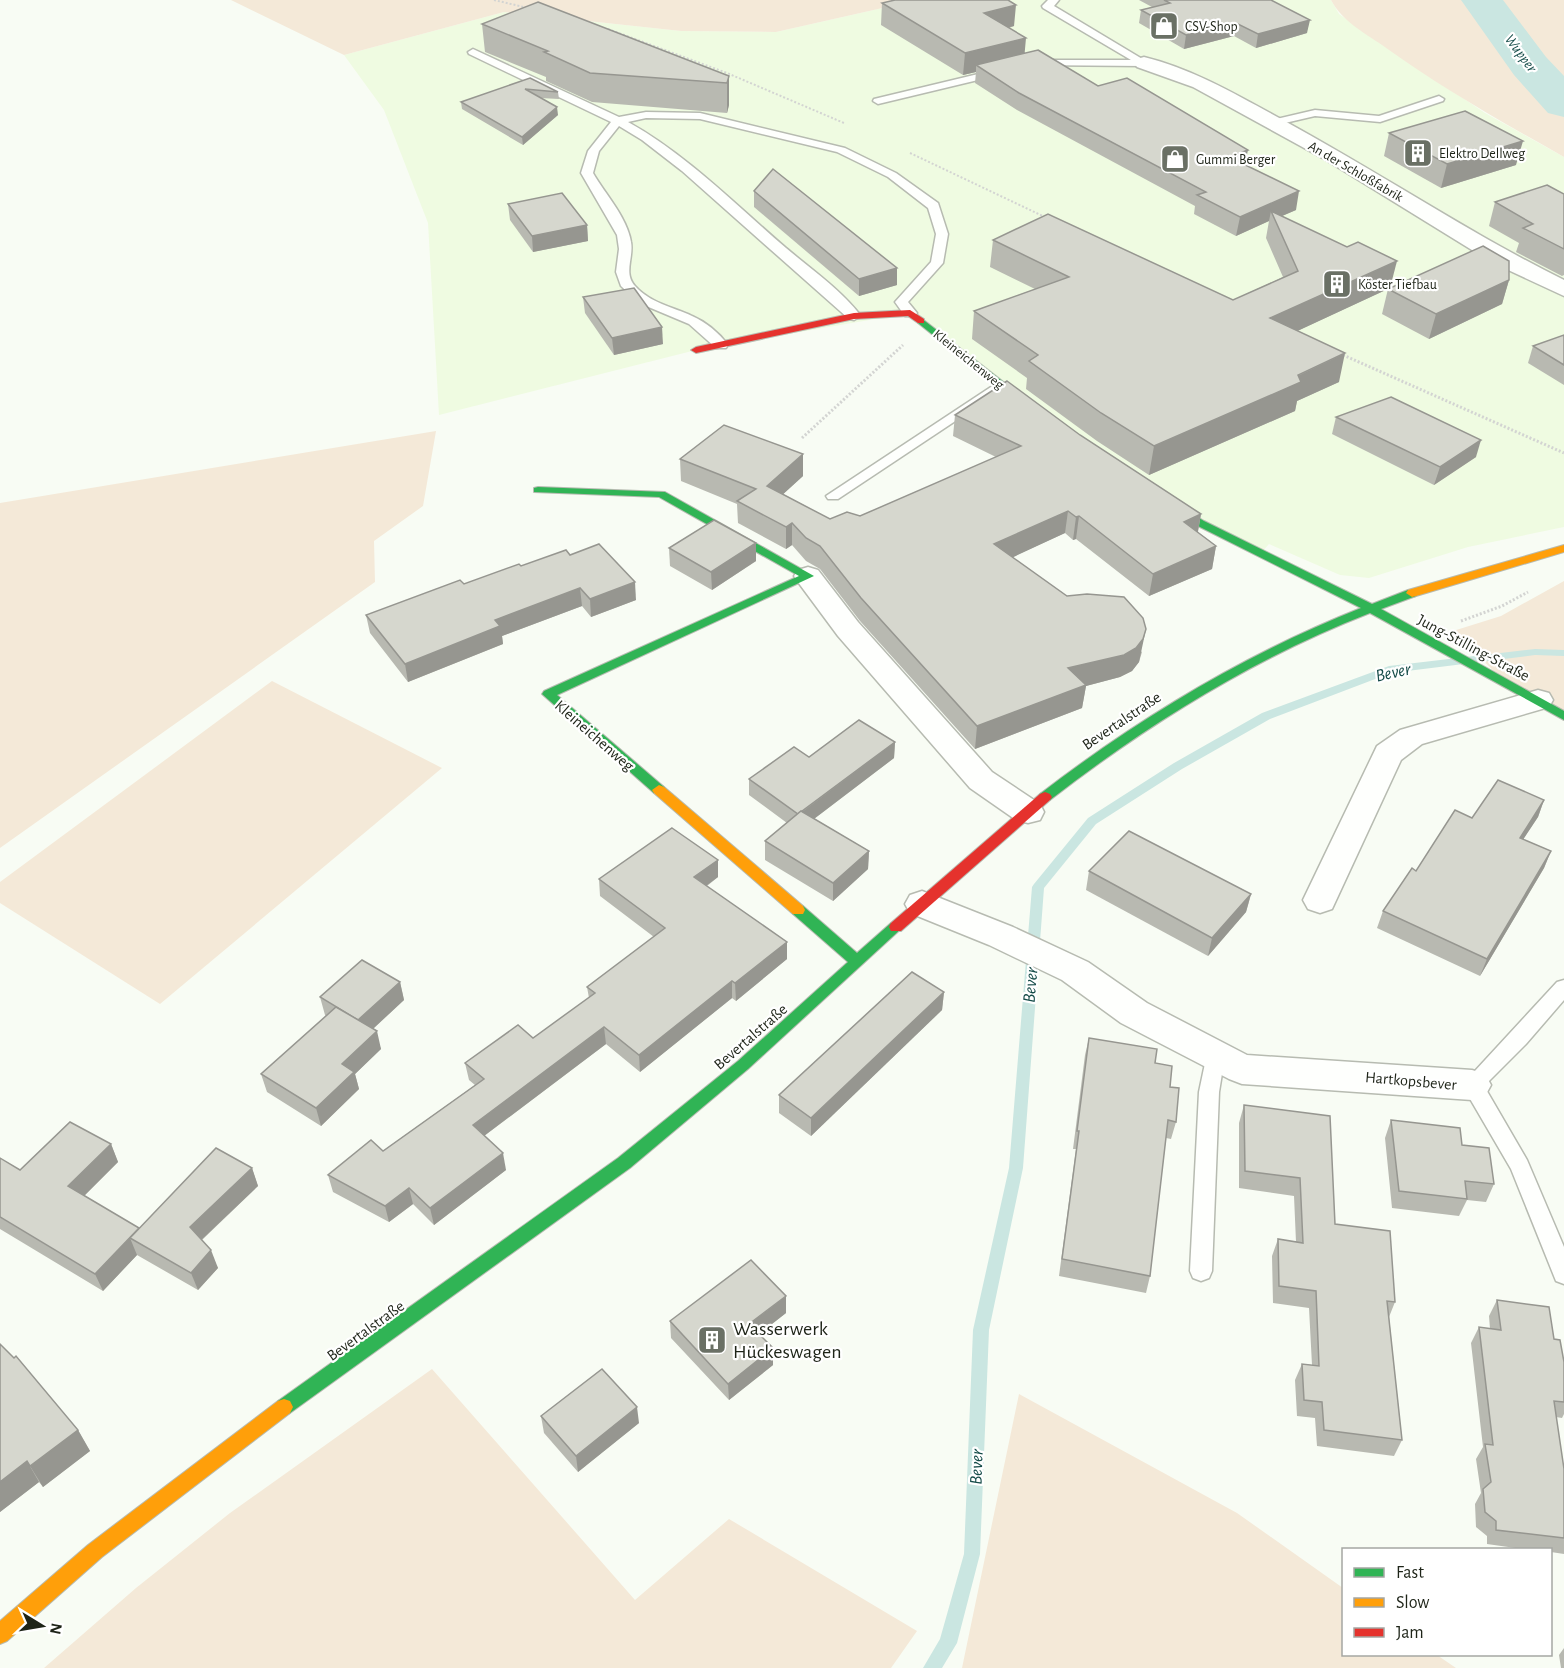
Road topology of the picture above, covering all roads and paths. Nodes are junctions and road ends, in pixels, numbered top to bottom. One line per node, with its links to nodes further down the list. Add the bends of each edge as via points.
1 (494, 0): 3 (path)
2 (1054, 0): 6 (lane, via 1047,6)
3 (527, 8)
4 (604, 28): 11 (path, via 722,70)
5 (473, 52): 9 (lane)
6 (1144, 63): 8 (lane, via 1038,62); 10 (street, An der Schloßfabrik, via 1200,83)
7 (1440, 99): 10 (lane, via 1380,119 1316,113)
8 (878, 102)
9 (618, 121): 15 (lane, via 646,115 700,116 841,150 892,175 934,206 942,234 937,263 901,302); 16 (lane, via 674,158 798,262); 18 (lane, via 591,155 587,173 624,235 624,282 646,302 692,320)
10 (1272, 123): 14 (street, An der Schloßfabrik, via 1501,258)
11 (854, 127)
12 (905, 151): 13 (path)
13 (1056, 222)
14 (1564, 289)
15 (910, 313): 16 (street); 17 (street, Kleineichenweg)
16 (854, 316): 18 (street)
17 (940, 334): 21 (street, Kleineichenweg); 23 (path, via 908,341)
18 (721, 345): 19 (street)
19 (696, 350)
20 (1337, 352): 24 (path)
21 (1000, 385): 22 (street, Kleineichenweg); 27 (lane)
22 (1045, 418)
23 (802, 438)
24 (1564, 453)
25 (538, 490): 29 (street, via 661,494)
26 (1152, 492): 30 (street, via 1200,523)
27 (833, 496)
28 (1564, 548): 30 (street, Bevertalstraße, via 1456,577)
29 (808, 576): 32 (street, via 848,629 981,780); 35 (street, Kleineichenweg, via 548,694)
30 (1368, 607): 31 (street, Jung-Stilling-Straße); 32 (street, Bevertalstraße, via 1304,635 1182,699 1086,764)
31 (1551, 708): 33 (street, via 1411,738 1388,754)
32 (1028, 812): 34 (street, Bevertalstraße)
33 (1320, 900)
34 (922, 904): 35 (street, Bevertalstraße); 37 (street, Hartkopsbever, via 1075,971 1134,1013)
35 (858, 962): 41 (street, Bevertalstraße, via 622,1164 208,1463 115,1535)
36 (1564, 987): 38 (lane)
37 (1215, 1055): 38 (street, Hartkopsbever, via 1242,1069); 39 (lane, via 1209,1092)
38 (1472, 1085): 40 (lane, Hartkopsbever, via 1520,1166)
39 (1201, 1271)
40 (1564, 1274)
41 (0, 1634)

